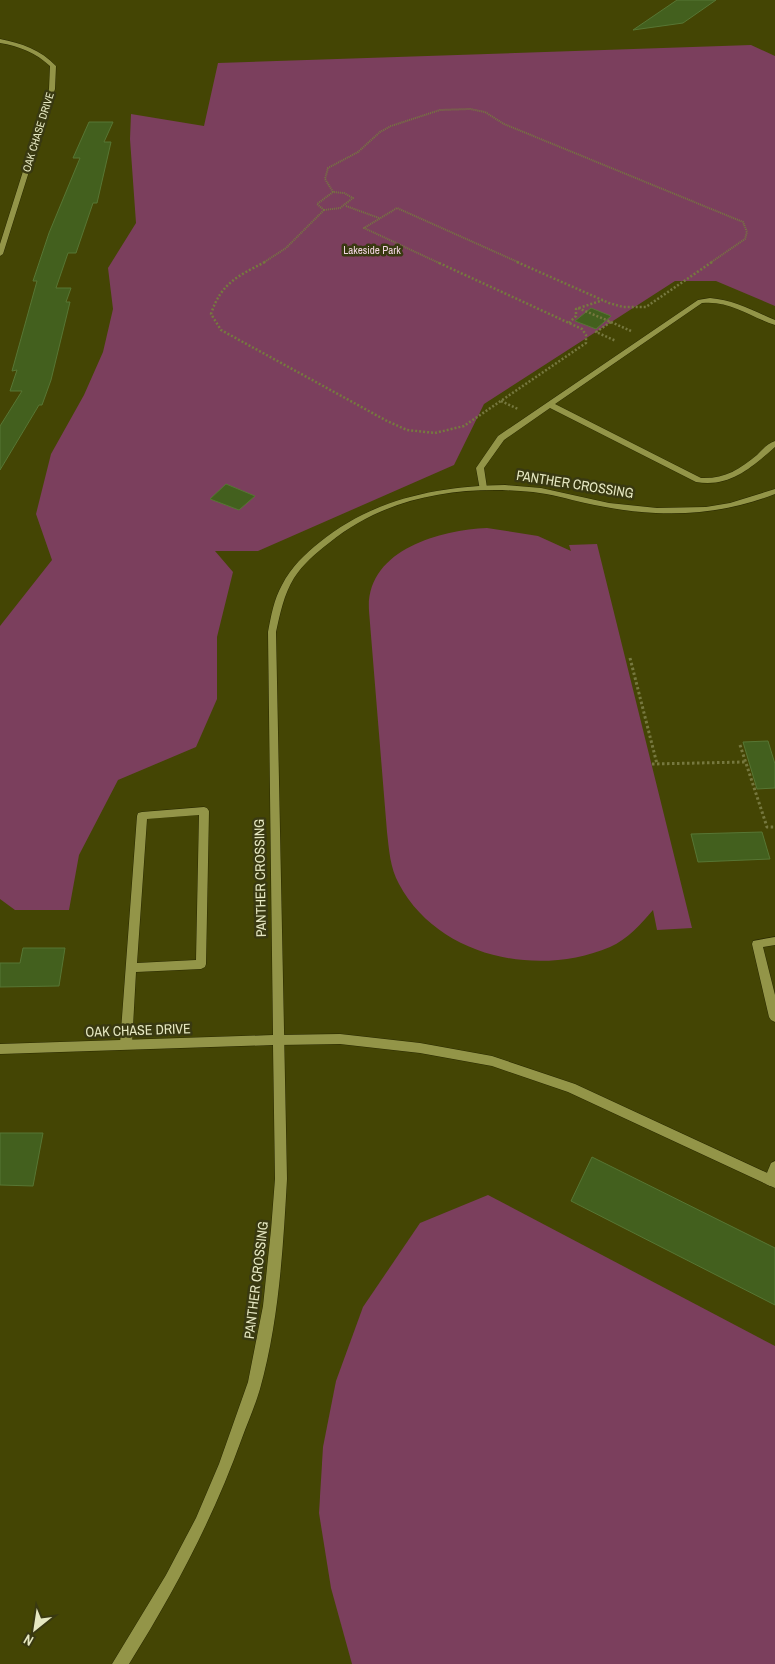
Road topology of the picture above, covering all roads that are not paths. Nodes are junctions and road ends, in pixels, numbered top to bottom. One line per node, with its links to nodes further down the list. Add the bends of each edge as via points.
1 (0, 41): 2 (street, OAK CHASE DRIVE, via 31,48 53,66 52,89)
2 (0, 254)
3 (775, 323): 4 (street, via 726,302 712,298 700,301)
4 (550, 405): 5 (street, via 699,480 717,482 731,478); 6 (street, via 501,438 491,450 480,468)
5 (775, 443)
6 (482, 488): 7 (street, PANTHER CROSSING, via 534,490 586,502 655,511 725,506 759,498); 11 (street, PANTHER CROSSING, via 428,494 376,510 352,522 309,556 290,578 278,604 272,640)
7 (775, 490)
8 (775, 941): 10 (street, via 757,944)
9 (132, 968): 9 (street, via 201,964 204,811 142,816); 12 (street)
10 (775, 1017)
11 (278, 1040): 12 (street, OAK CHASE DRIVE); 15 (street, OAK CHASE DRIVE, via 340,1039 420,1048 492,1061 571,1088); 16 (street, PANTHER CROSSING, via 281,1179 276,1267 255,1383 228,1462 197,1536)
12 (126, 1044): 13 (street, OAK CHASE DRIVE)
13 (0, 1049)
14 (775, 1167): 15 (street)
15 (773, 1181)
16 (120, 1664)

